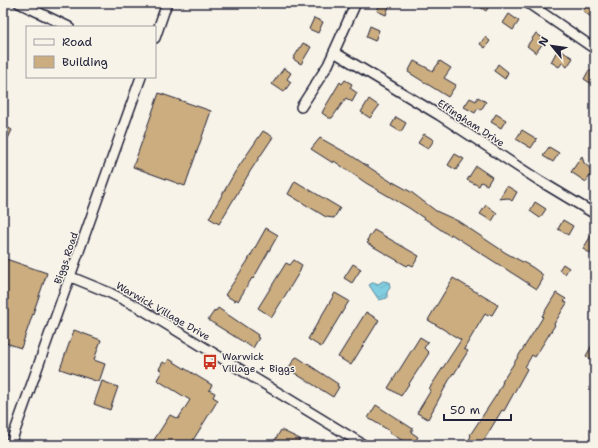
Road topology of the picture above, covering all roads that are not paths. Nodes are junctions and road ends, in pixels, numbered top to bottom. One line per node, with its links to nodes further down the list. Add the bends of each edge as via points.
1 (19, 3): 5 (street)
2 (167, 3): 6 (street)
3 (356, 3): 8 (street)
4 (528, 3): 7 (street)
5 (67, 26)
6 (156, 35)
7 (595, 49)
8 (334, 52): 10 (street); 11 (street, Effingham Drive)
9 (141, 78): 12 (street, Biggs Road)
10 (301, 107)
11 (595, 214)
12 (71, 277): 13 (street, Biggs Road); 14 (street, Warwick Village Drive, via 138,307)
13 (10, 445)
14 (364, 445)

